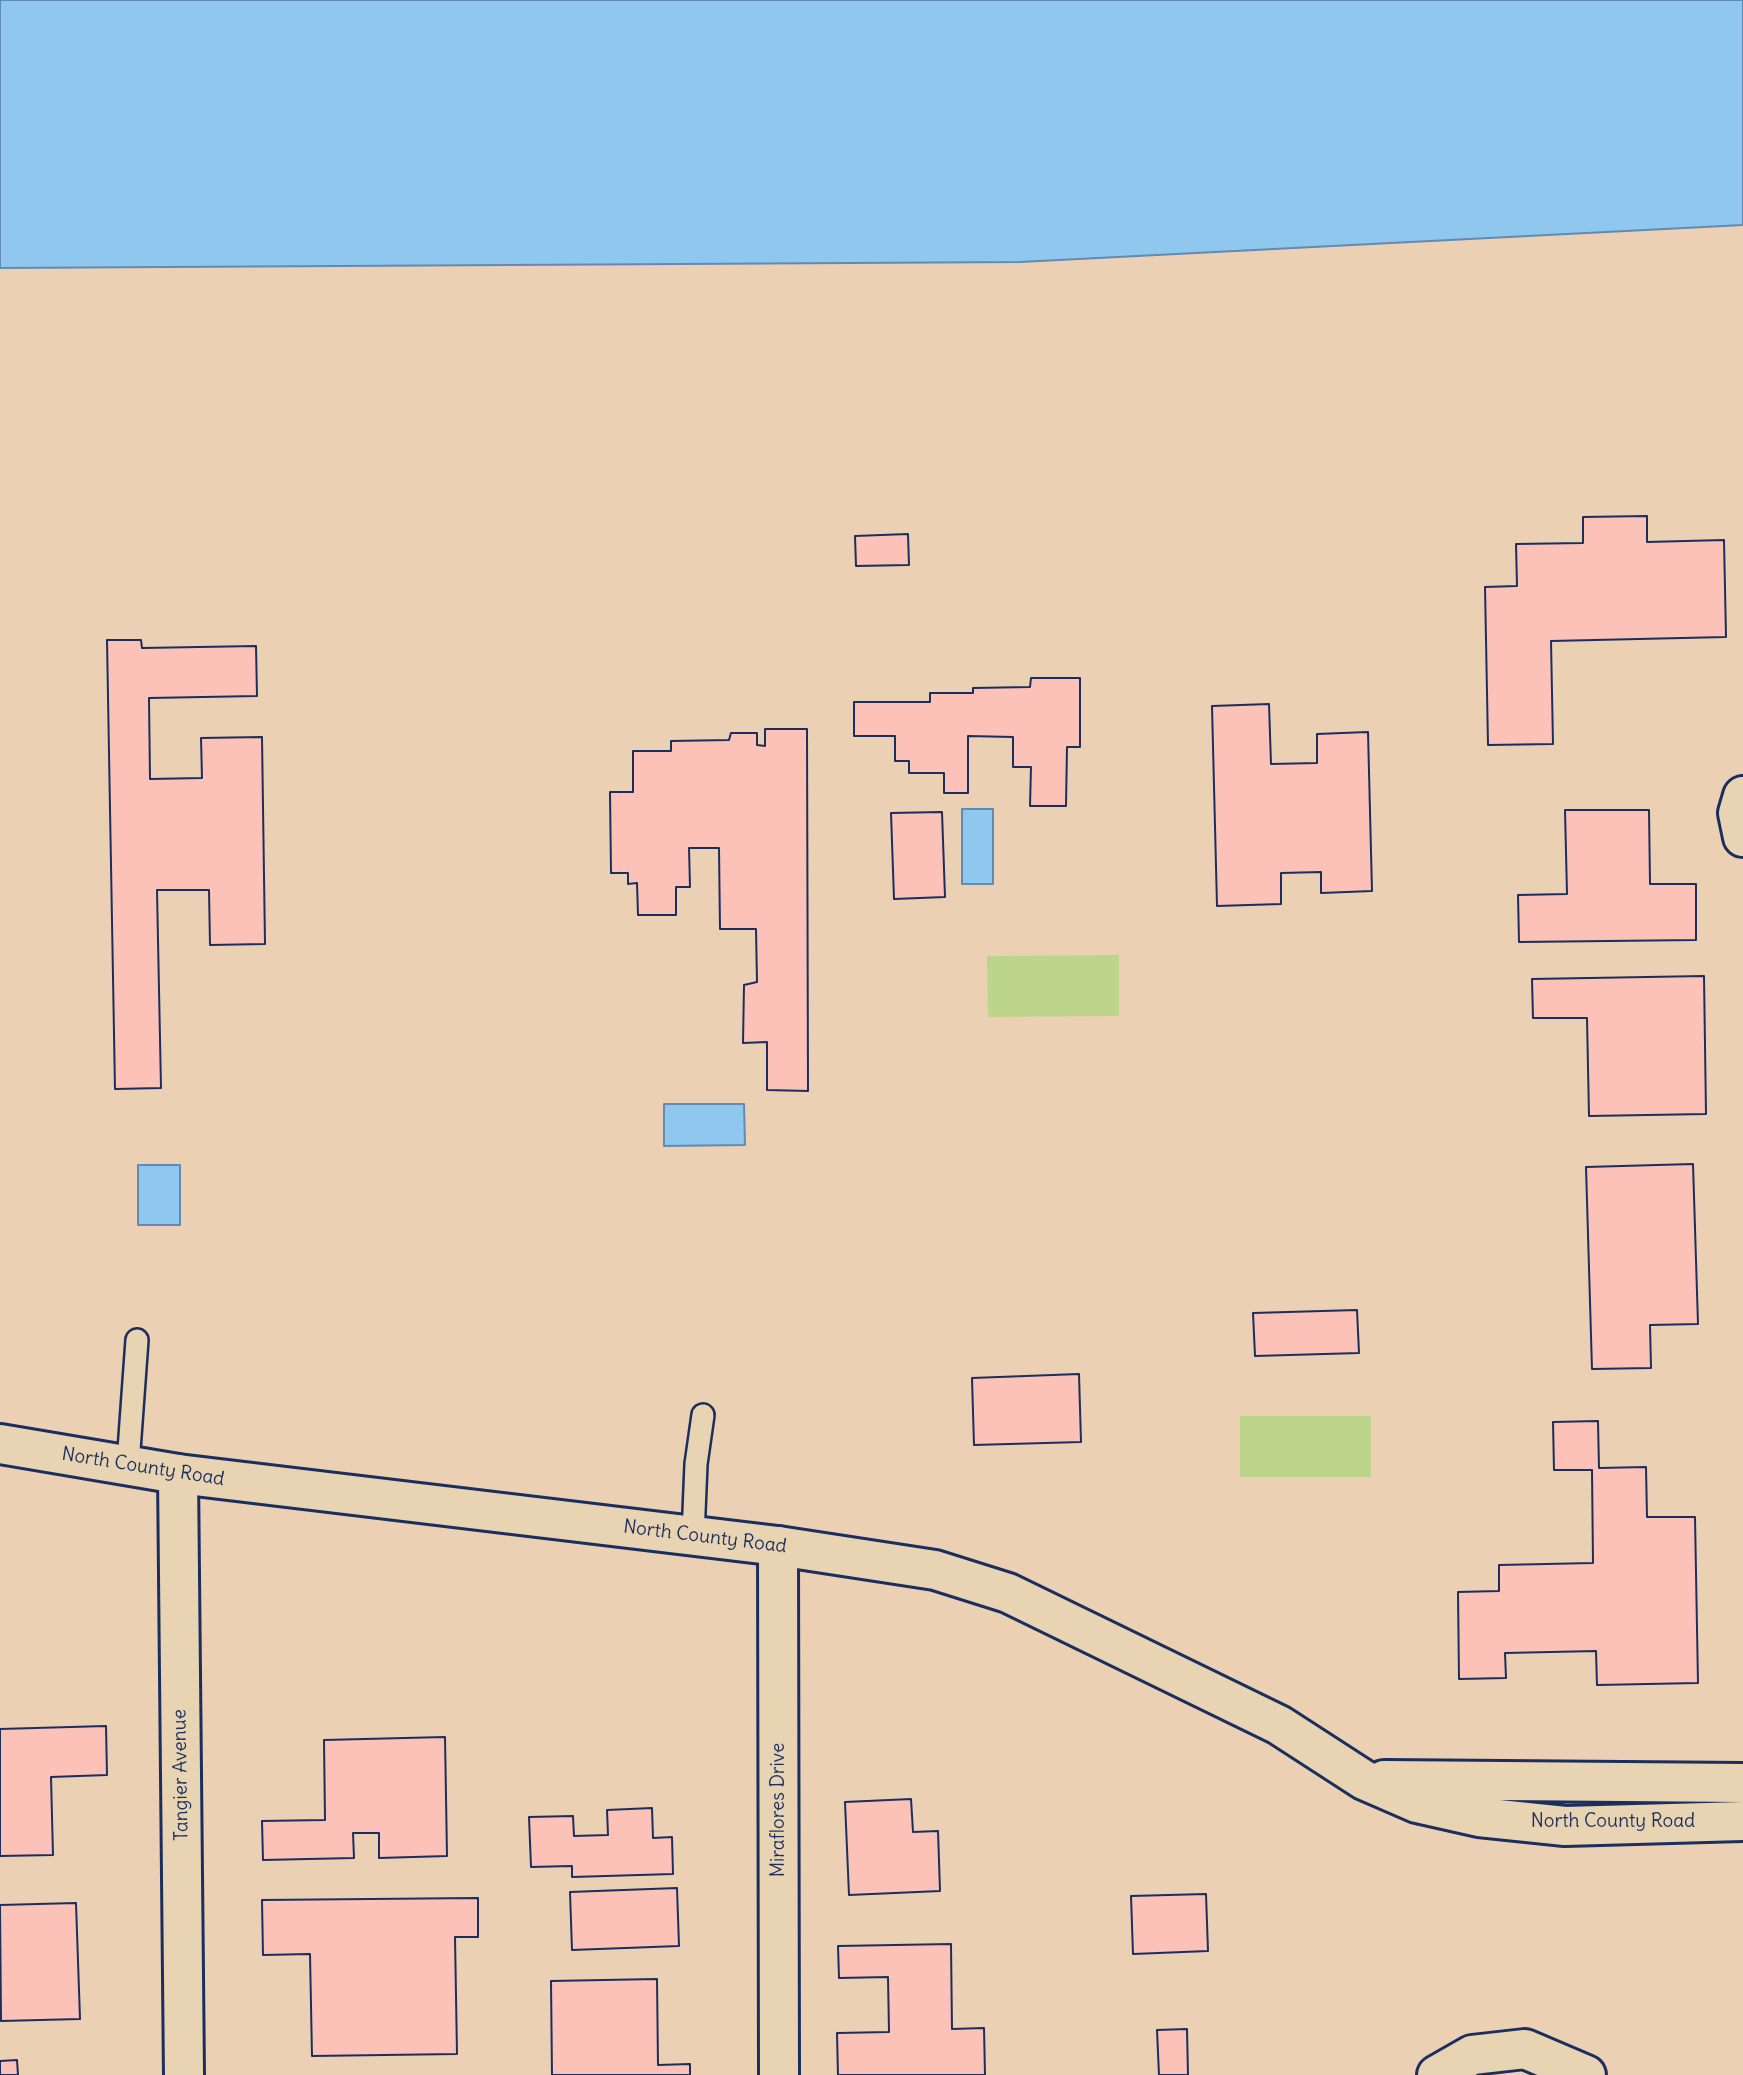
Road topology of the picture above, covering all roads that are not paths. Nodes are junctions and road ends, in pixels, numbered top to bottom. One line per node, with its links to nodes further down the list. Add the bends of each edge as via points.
1 (1743, 796): 2 (street, via 1738,813)
2 (1743, 837)
3 (137, 1340): 6 (lane)
4 (703, 1415): 8 (lane)
5 (0, 1444): 6 (street, North County Road)
6 (128, 1464): 7 (street, North County Road)
7 (178, 1474): 8 (street, North County Road); 13 (street, Tangier Avenue)
8 (693, 1536): 9 (street, North County Road)
9 (778, 1546): 10 (street, North County Road, via 935,1570 1009,1593 1279,1725); 14 (street, Miraflores Drive)
10 (1364, 1780): 11 (street, North County Road); 12 (street, North County Road, via 1418,1803 1479,1817 1565,1826)
11 (1743, 1783)
12 (1743, 1821)
13 (184, 2075)
14 (779, 2075)
15 (1437, 2075): 16 (street, via 1472,2054 1525,2049)
16 (1586, 2075)

